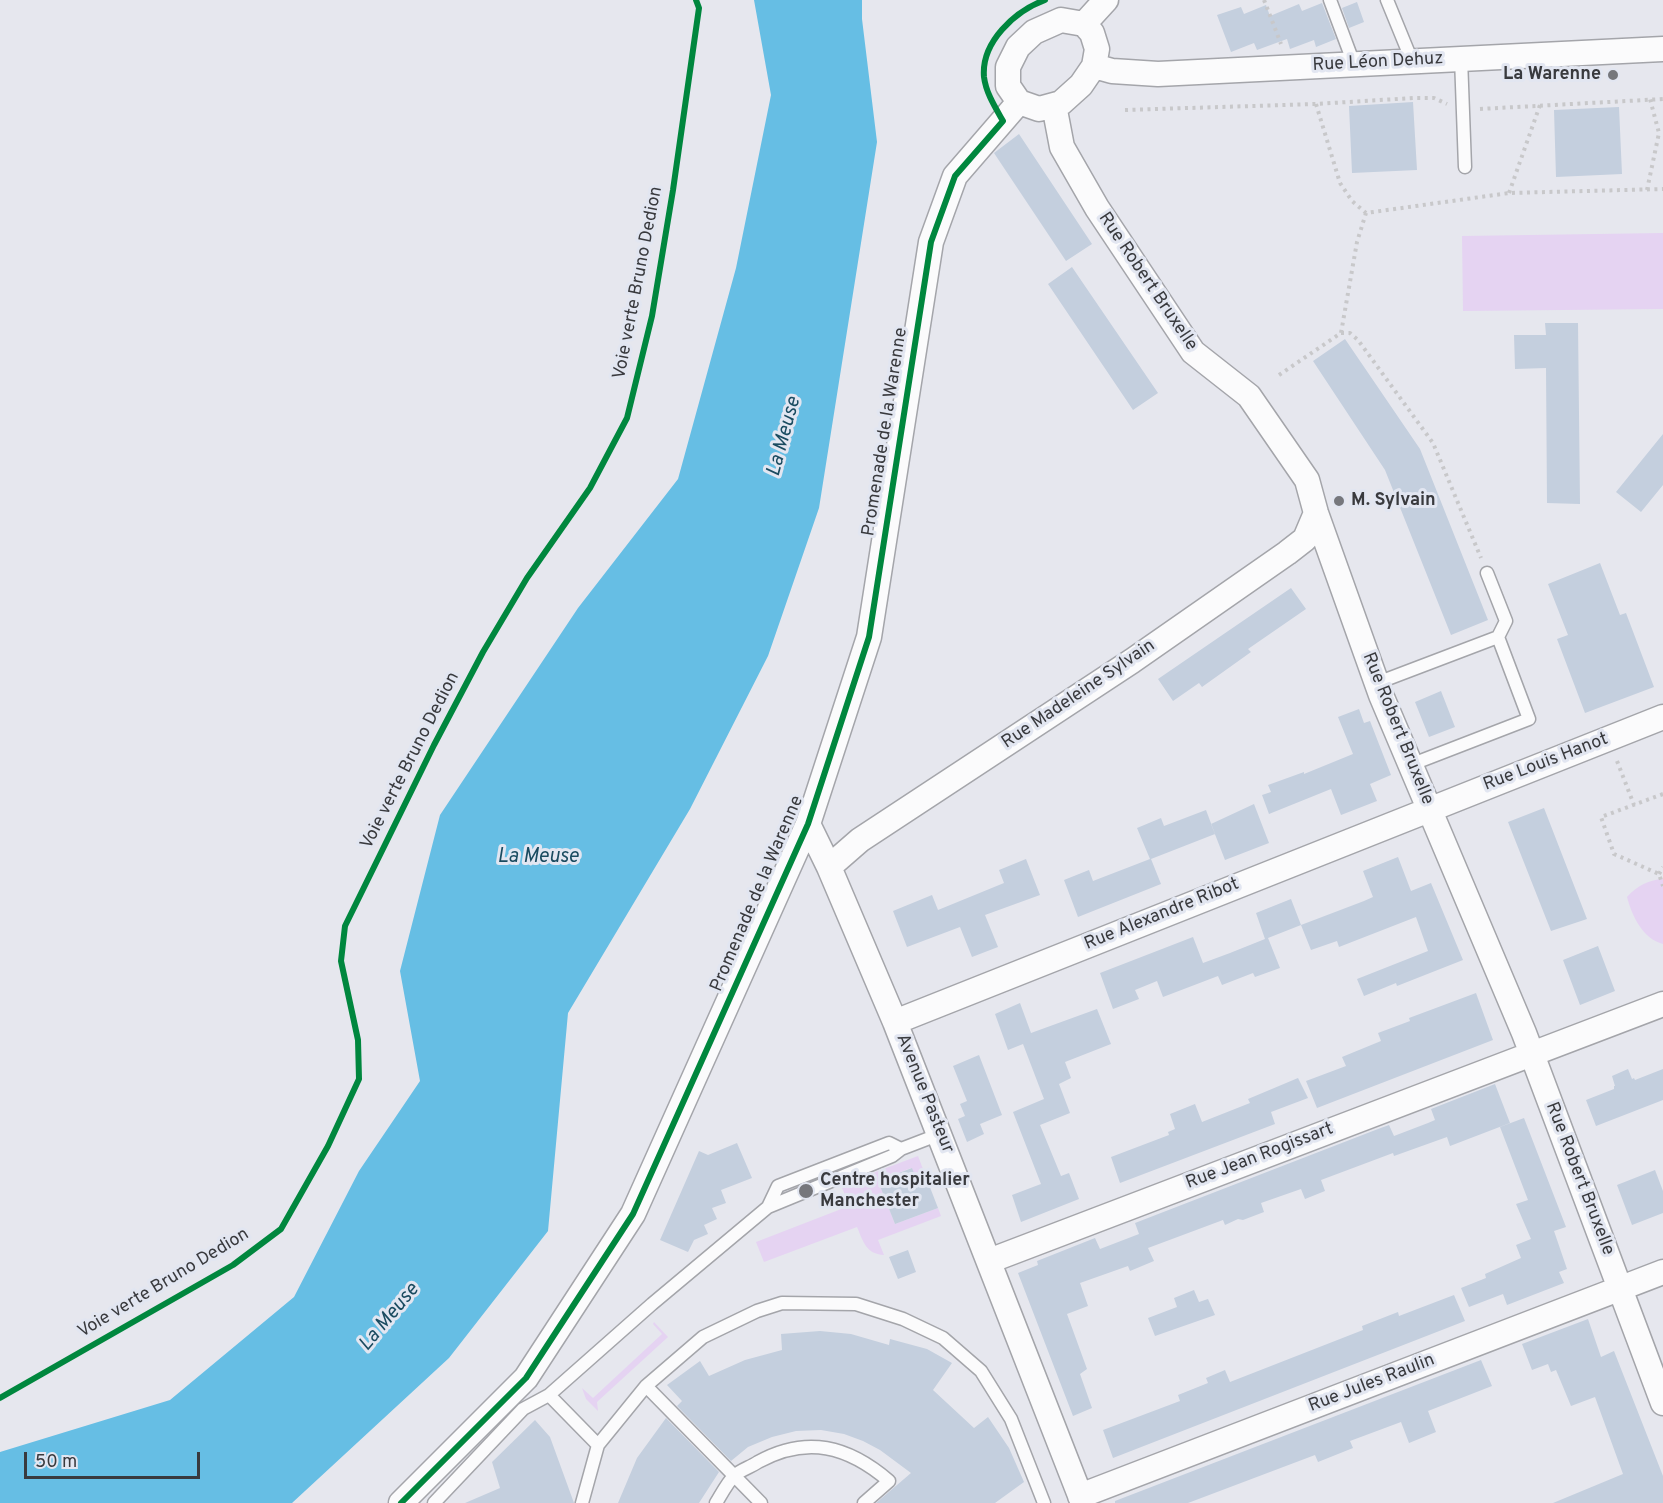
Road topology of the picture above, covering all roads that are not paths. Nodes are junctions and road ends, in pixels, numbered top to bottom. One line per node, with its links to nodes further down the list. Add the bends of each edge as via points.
1 (1106, 0): 4 (street)
2 (1330, 0): 8 (lane)
3 (1387, 0): 7 (lane)
4 (1084, 24): 9 (street, via 1097,49); 10 (street, via 1061,20 1034,32 1018,47 1008,67 1008,86)
5 (1663, 49): 6 (street, Rue Léon Dehuz)
6 (1461, 58): 7 (street, Rue Léon Dehuz); 12 (lane)
7 (1412, 61): 8 (street, Rue Léon Dehuz)
8 (1354, 64): 9 (street, Rue Léon Dehuz, via 1158,74)
9 (1094, 66): 11 (street, via 1081,85)
10 (1019, 102): 11 (street, via 1039,109); 20 (street, Promenade de la Warenne, via 955,176 930,242 869,637)
11 (1054, 105): 13 (street, Rue Robert Bruxelle, via 1062,147 1097,207 1193,352 1249,396 1306,480)
12 (1465, 167)
13 (1316, 513): 16 (street, Rue Robert Bruxelle); 21 (street, Rue Madeleine Sylvain, via 1305,539 1287,553 1132,661 860,840)
14 (1487, 573): 15 (lane, via 1506,621)
15 (1498, 637): 16 (lane); 18 (lane, via 1529,719)
16 (1377, 683): 18 (street, Rue Robert Bruxelle)
17 (1663, 717): 19 (street, Rue Louis Hanot)
18 (1410, 765): 19 (street, Rue Robert Bruxelle)
19 (1429, 809): 23 (street, Rue Alexandre Ribot); 24 (street, Rue Robert Bruxelle)
20 (807, 824): 21 (street, Avenue Pasteur); 35 (street, Promenade de la Warenne, via 633,1214 526,1378)
21 (829, 867): 23 (street, Avenue Pasteur)
22 (1663, 1004): 24 (street, Rue Jean Rogissart)
23 (895, 1022): 25 (street, Avenue Pasteur)
24 (1532, 1054): 26 (street, Rue Jean Rogissart); 28 (street, Rue Robert Bruxelle)
25 (940, 1134): 26 (street, Avenue Pasteur); 30 (lane, via 901,1149 889,1143 778,1186 768,1207)
26 (989, 1261): 34 (street, Avenue Pasteur)
27 (1663, 1272): 28 (street, Rue Jules Raulin)
28 (1620, 1288): 31 (street, Rue Robert Bruxelle); 34 (street, Rue Jules Raulin)
29 (646, 1386): 32 (lane); 33 (lane); 41 (lane, via 703,1337 757,1311 782,1303 856,1304 903,1319 943,1338 981,1371 1011,1419)
30 (549, 1395): 32 (lane); 36 (lane, via 511,1420)
31 (1663, 1403)
32 (598, 1444): 37 (lane)
33 (734, 1476): 38 (lane); 39 (lane); 40 (lane, via 788,1450 825,1446 853,1456 889,1481)
34 (1081, 1499)
35 (401, 1503)
36 (434, 1503)
37 (582, 1503)
38 (716, 1503)
39 (761, 1503)
40 (864, 1503)
41 (1044, 1503)

